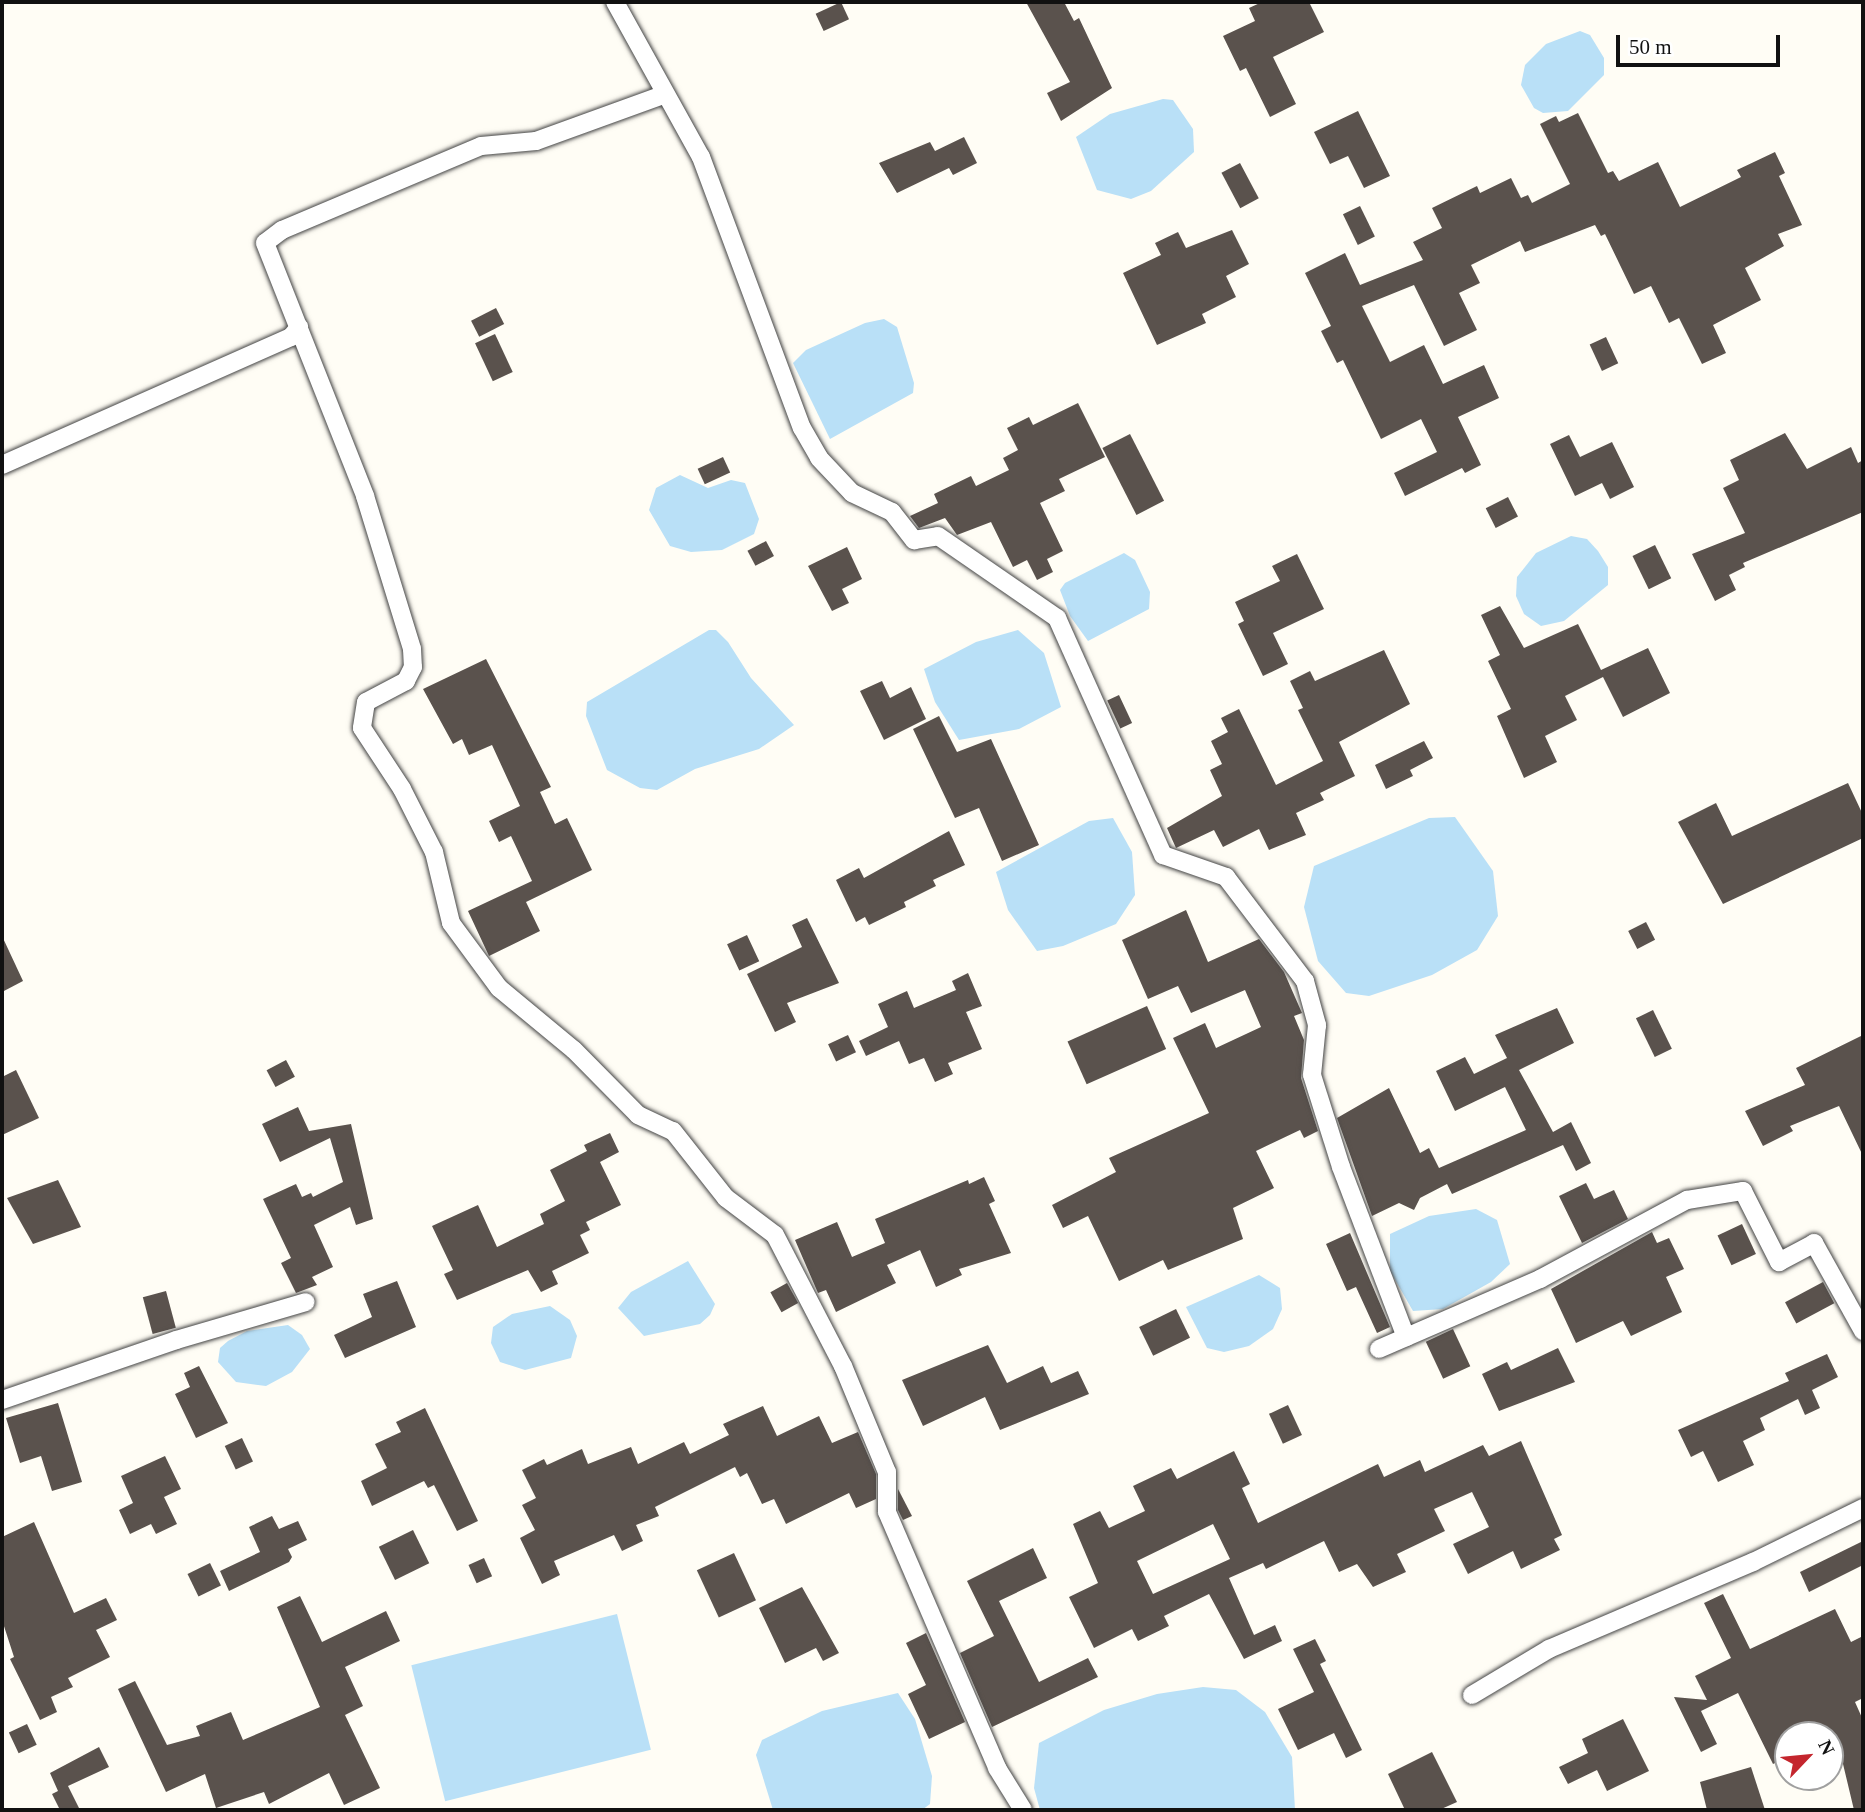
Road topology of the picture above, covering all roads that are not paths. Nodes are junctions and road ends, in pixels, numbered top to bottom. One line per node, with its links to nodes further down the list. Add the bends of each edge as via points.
1 (615, 2): 2 (street)
2 (663, 95): 3 (street, via 536,141 481,146 269,236 265,243); 7 (street, via 701,157 802,428 819,458 852,493 891,512 914,540 938,536 1057,618 1163,855 1226,877 1305,981 1317,1025 1312,1075 1341,1167)
3 (299, 327): 4 (street, via 291,337); 12 (street, via 365,496 412,649 413,667 406,681 366,702 362,728 402,789 434,852 451,923 499,988 574,1050 638,1115 673,1131 726,1198 775,1235 844,1366 887,1472 887,1512 998,1768)
4 (2, 465)
5 (306, 1302): 9 (street, via 164,1343)
6 (1863, 1331): 7 (street, via 1814,1243 1779,1262 1743,1191 1687,1200 1540,1279)
7 (1406, 1337): 8 (street)
8 (1378, 1349)
9 (2, 1400)
10 (1863, 1508): 11 (street, via 1753,1562 1549,1650)
11 (1472, 1695)
12 (1023, 1810)

